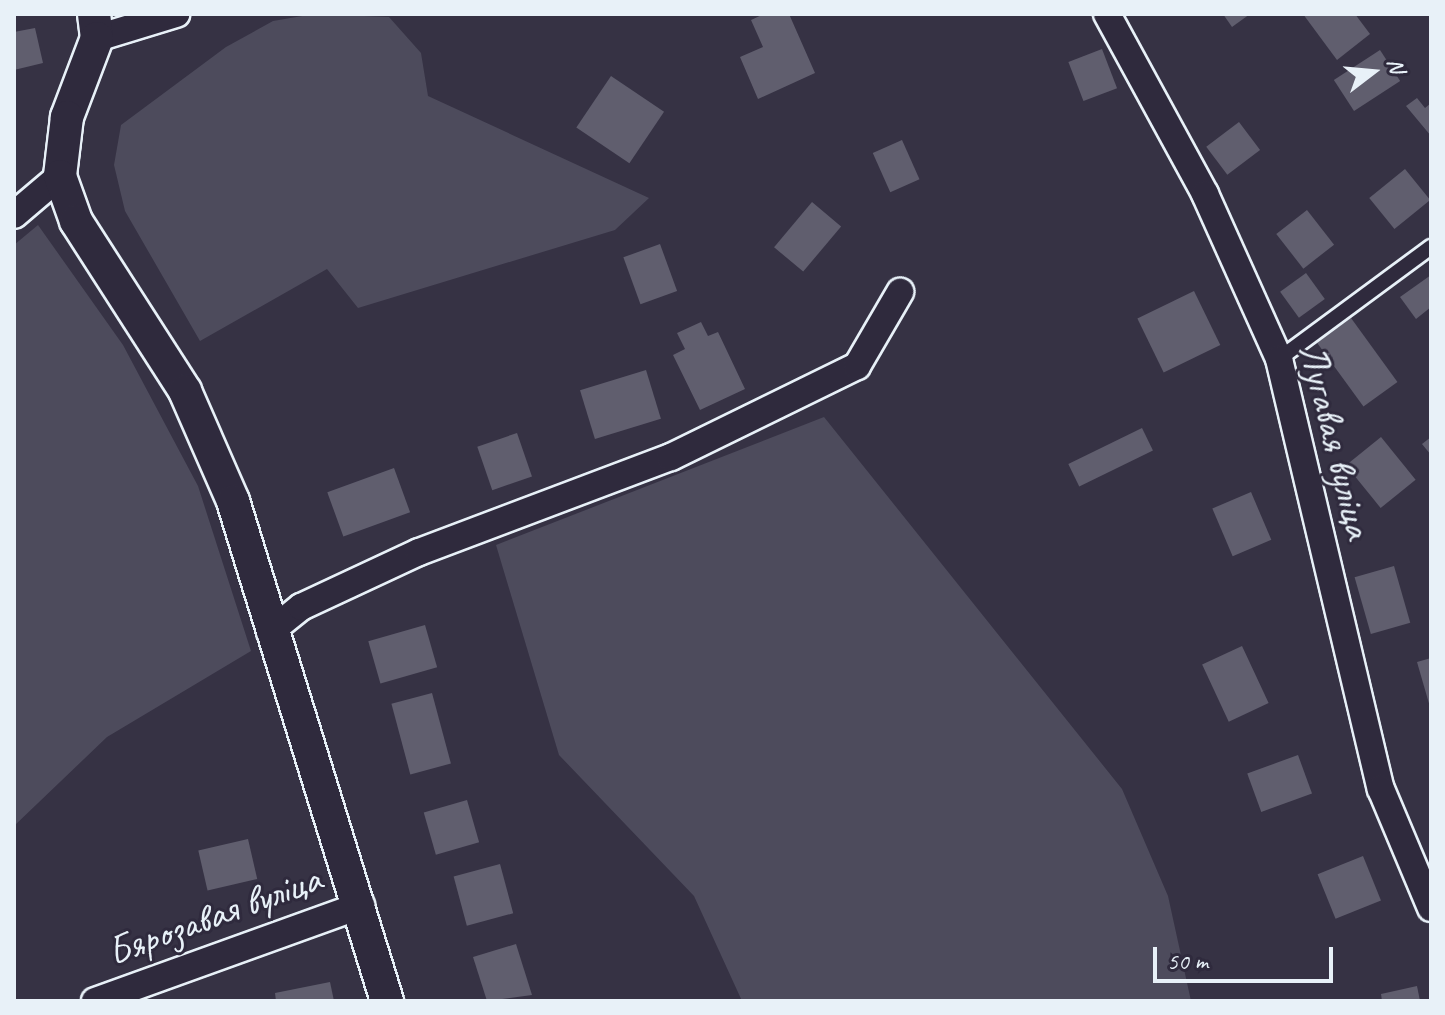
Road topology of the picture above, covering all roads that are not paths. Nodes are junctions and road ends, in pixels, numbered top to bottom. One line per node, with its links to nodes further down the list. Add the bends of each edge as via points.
1 (176, 14): 3 (street)
2 (1107, 14): 8 (street, Лугавая вуліца, via 1205,194)
3 (93, 38): 4 (street, via 67,117)
4 (60, 176): 5 (street); 9 (street, via 76,221 185,391 233,501)
5 (14, 215)
6 (1431, 247): 8 (lane)
7 (900, 292): 9 (street, via 857,366 671,457 419,552 301,607)
8 (1279, 359): 11 (street, Лугавая вуліца, via 1381,789)
9 (270, 632): 10 (street)
10 (361, 905): 12 (street, Бярозавая вуліца); 13 (street)
11 (1431, 908)
12 (95, 1001)
13 (387, 1001)

